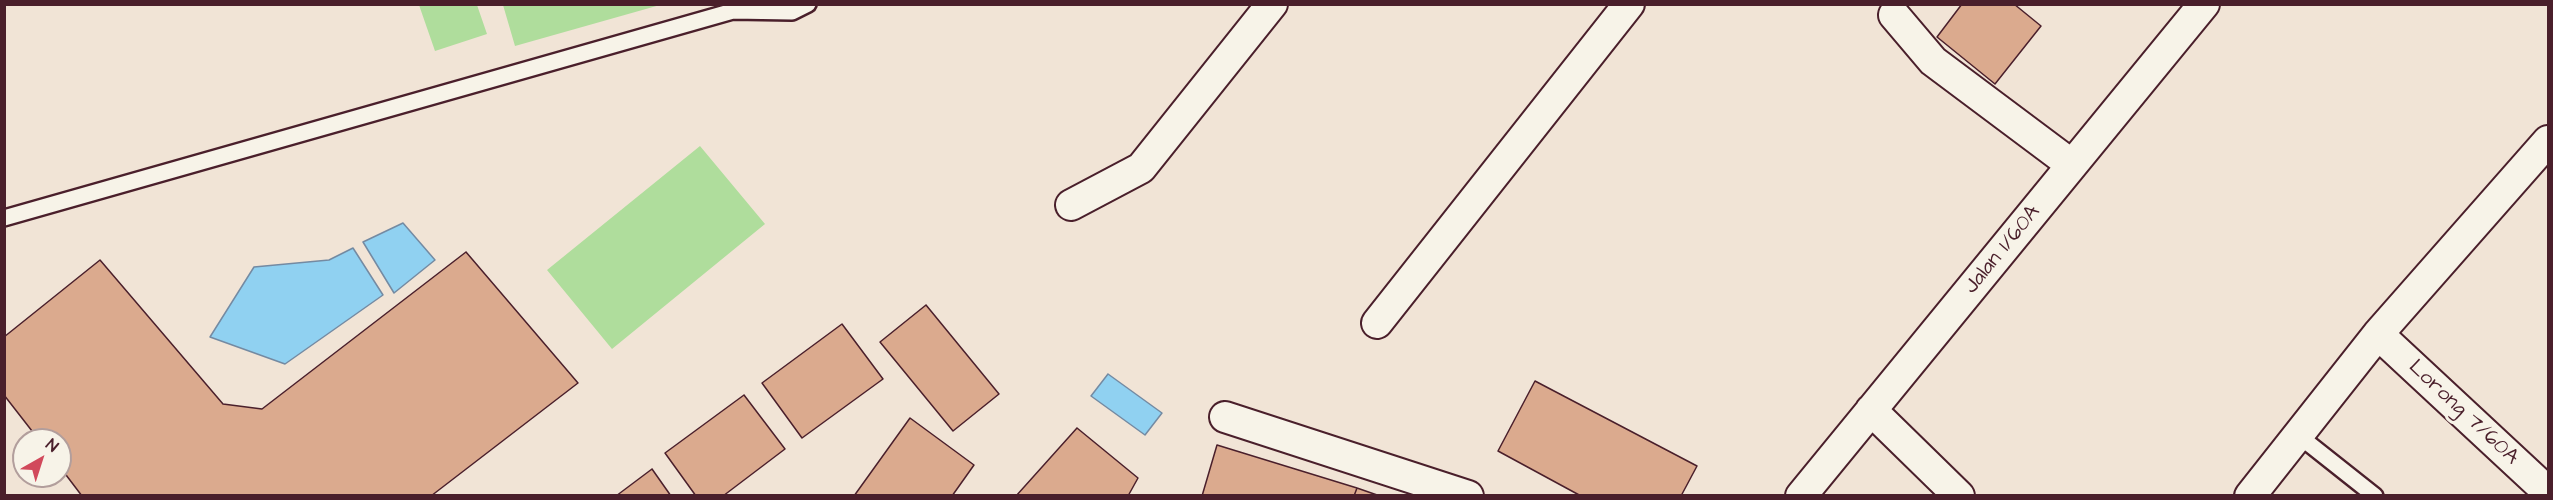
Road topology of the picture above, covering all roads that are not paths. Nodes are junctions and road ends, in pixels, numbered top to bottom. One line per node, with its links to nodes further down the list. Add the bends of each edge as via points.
1 (808, 4): 5 (lane, via 792,12)
2 (1272, 4): 9 (street, via 1140,168)
3 (1629, 4): 11 (street)
4 (2204, 4): 8 (street, Jalan 1/60A)
5 (736, 7): 10 (lane)
6 (1894, 15): 8 (street, via 1933,61)
7 (2548, 141): 12 (street)
8 (2072, 165): 13 (street, Jalan 1/60A)
9 (1071, 205)
10 (4, 218)
11 (1377, 323)
12 (2378, 334): 15 (street); 16 (street, Lorong 7/60A)
13 (1871, 410): 18 (street, Jalan 1/60A); 19 (street)
14 (1225, 417): 17 (street)
15 (2298, 435): 20 (street); 21 (lane)
16 (2548, 492)
17 (1468, 495)
18 (1802, 495)
19 (1959, 495)
20 (2250, 495)
21 (2375, 495)

